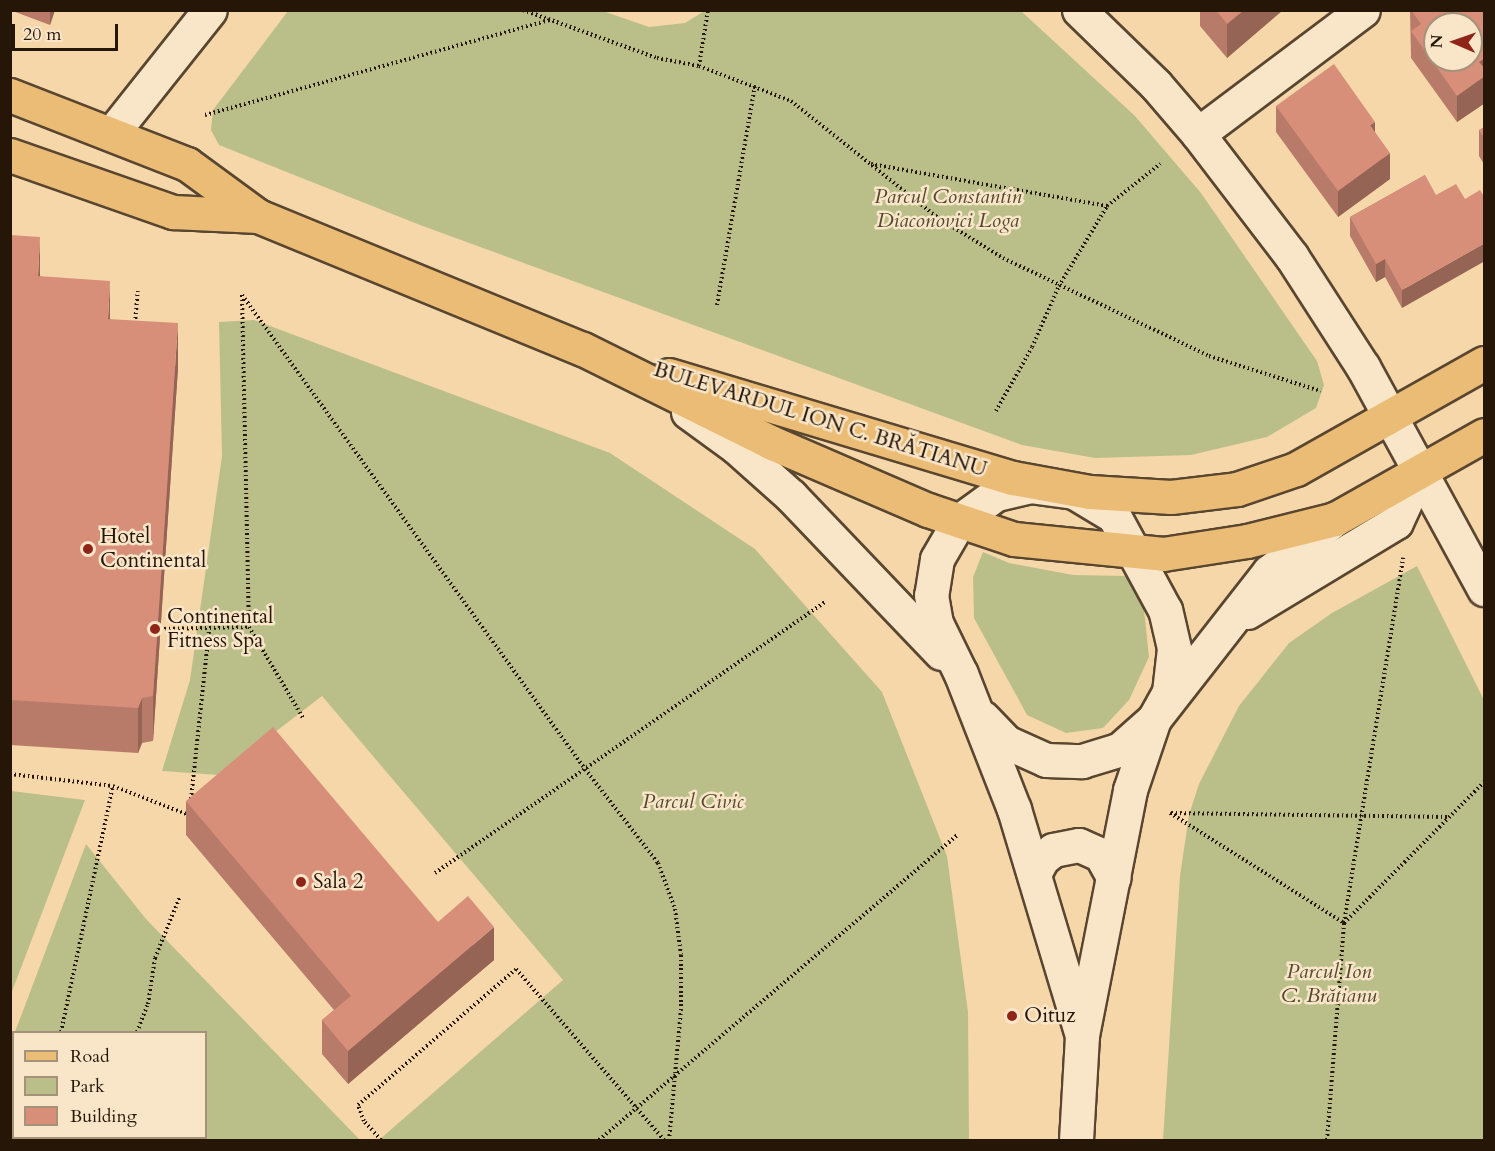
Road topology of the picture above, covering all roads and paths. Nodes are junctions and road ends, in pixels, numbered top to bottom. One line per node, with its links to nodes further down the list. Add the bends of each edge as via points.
1 (210, 10): 11 (street)
2 (523, 10): 6 (path)
3 (708, 10): 7 (path)
4 (1079, 10): 12 (street)
5 (1363, 10): 12 (street)
6 (551, 20): 7 (path, via 657,58); 10 (path)
7 (699, 66): 8 (path)
8 (755, 85): 14 (path, via 791,101); 20 (path)
9 (10, 95): 11 (main road, BULEVARDUL ION C. BRĂTIANU)
10 (205, 115)
11 (112, 134): 17 (main road, BULEVARDUL ION C. BRĂTIANU, via 187,164)
12 (1198, 134): 26 (street, via 1298,267)
13 (10, 155): 17 (main road, BULEVARDUL ION C. BRĂTIANU, via 173,212)
14 (870, 164): 16 (path); 18 (path, via 938,218)
15 (1160, 164): 16 (path)
16 (1107, 206): 18 (path)
17 (258, 216): 22 (main road, BULEVARDUL ION C. BRĂTIANU)
18 (1059, 286): 24 (path, via 1209,356); 25 (path, via 1032,347)
19 (138, 291): 21 (path)
20 (717, 304)
21 (134, 334)
22 (583, 349): 29 (main road, BULEVARDUL ION C. BRĂTIANU); 31 (main road, BULEVARDUL ION C. BRĂTIANU, via 770,442); 40 (street, BULEVARDUL ION C. BRĂTIANU, via 646,384 762,468 831,535)
23 (1485, 363): 26 (main road, BULEVARDUL ION C. BRĂTIANU)
24 (1321, 391)
25 (996, 411)
26 (1392, 417): 28 (street); 29 (main road, BULEVARDUL ION C. BRĂTIANU, via 1302,466 1237,489 1159,497)
27 (1485, 435): 28 (main road, BULEVARDUL ION C. BRĂTIANU)
28 (1420, 470): 30 (main road, BULEVARDUL ION C. BRĂTIANU); 34 (street); 36 (street, via 1396,522)
29 (1058, 488): 31 (street, BULEVARDUL ION C. BRĂTIANU, via 1040,486 1005,491 980,504); 33 (street, BULEVARDUL ION C. BRĂTIANU, via 1080,494 1109,511)
30 (1335, 519): 33 (main road, BULEVARDUL ION C. BRĂTIANU, via 1202,551); 36 (street, BULEVARDUL ION C. BRĂTIANU, via 1269,572)
31 (959, 522): 33 (main road, BULEVARDUL ION C. BRĂTIANU, via 1014,539); 40 (street, BULEVARDUL ION C. BRĂTIANU, via 937,559 931,595 936,623)
32 (1404, 551): 47 (path)
33 (1136, 553): 42 (street, BULEVARDUL ION C. BRĂTIANU, via 1165,610 1174,639 1172,681)
34 (1485, 589)
35 (825, 603): 43 (path)
36 (1231, 622): 42 (street, BULEVARDUL ION C. BRĂTIANU)
37 (249, 627): 39 (path); 41 (path); 43 (path, via 242,295)
38 (160, 629): 39 (path)
39 (209, 630): 46 (path, via 189,816)
40 (961, 674): 42 (street, via 981,716 994,732 1021,752 1046,760 1082,761 1110,754 1134,741); 51 (street, BULEVARDUL ION C. BRĂTIANU, via 1014,809)
41 (303, 718)
42 (1154, 720): 52 (street, BULEVARDUL ION C. BRĂTIANU, via 1130,790)
43 (585, 769): 50 (path); 58 (path, via 645,842 670,893 679,933 682,982)
44 (10, 774): 46 (path)
45 (1485, 782): 48 (path)
46 (113, 786): 55 (path)
47 (1361, 816): 48 (path); 54 (path); 54 (path, via 1170,813)
48 (1450, 817): 54 (path)
49 (957, 835): 58 (path)
50 (435, 873)
51 (1034, 874): 52 (street, via 1042,858 1053,850 1079,845 1101,855); 57 (street, BULEVARDUL ION C. BRĂTIANU)
52 (1113, 878): 57 (street, BULEVARDUL ION C. BRĂTIANU)
53 (180, 896): 56 (path, via 155,958 148,1004)
54 (1344, 923): 65 (path)
55 (60, 1031)
56 (137, 1031)
57 (1082, 1035): 64 (street, BULEVARDUL ION C. BRĂTIANU)
58 (675, 1075): 59 (path); 63 (path)
59 (635, 1109): 60 (path, via 516,969 358,1105 364,1121); 61 (path); 62 (path)
60 (381, 1140)
61 (599, 1140)
62 (664, 1140)
63 (669, 1140)
64 (1076, 1140)
65 (1327, 1140)

